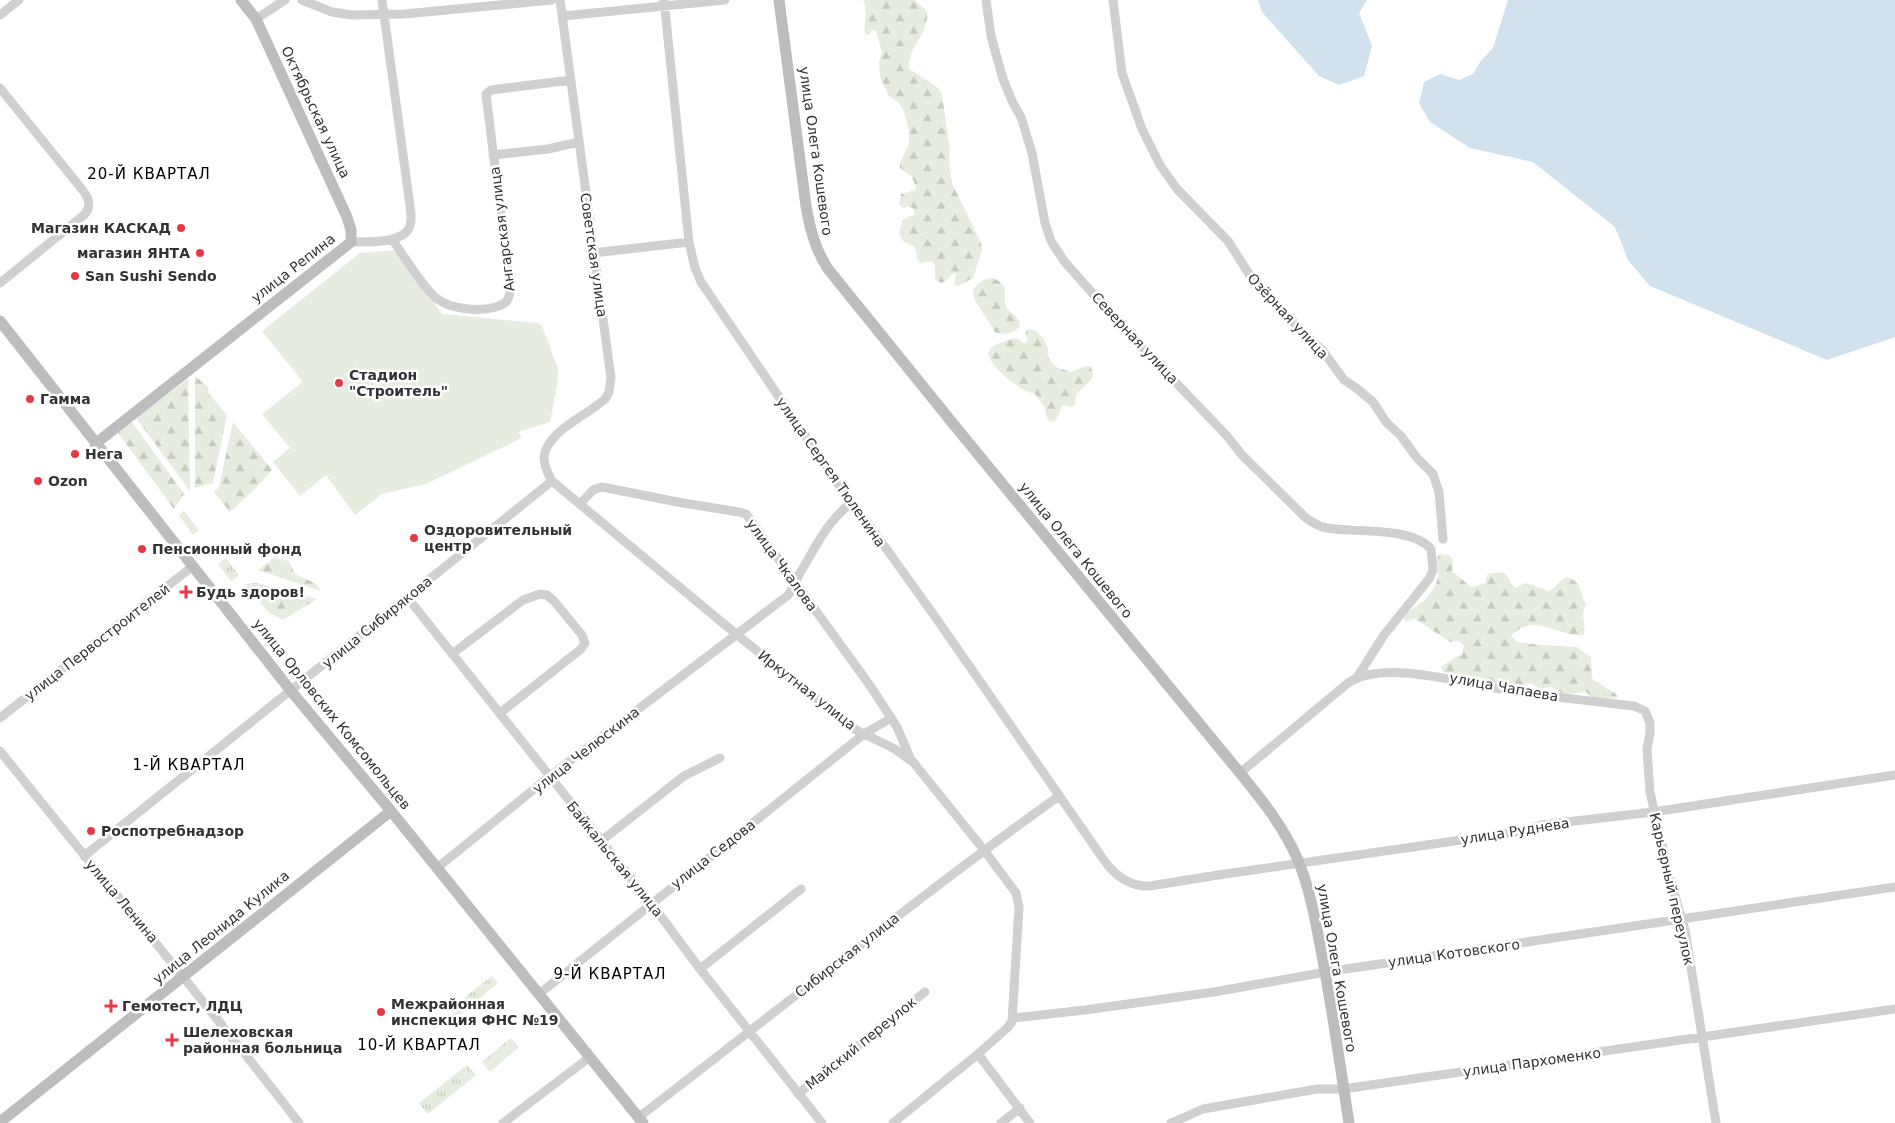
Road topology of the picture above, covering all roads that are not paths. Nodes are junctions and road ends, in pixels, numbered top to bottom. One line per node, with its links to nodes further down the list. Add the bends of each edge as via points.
1 (19, 0): 14 (street)
2 (241, 0): 16 (street, Октябрьская улица)
3 (285, 0): 16 (street)
4 (302, 0): 13 (street, via 345,15)
5 (382, 0): 13 (street)
6 (552, 0): 13 (street, via 404,14)
7 (560, 0): 15 (street, Советская улица)
8 (725, 0): 12 (street)
9 (779, 0): 47 (street, улица Олега Кошевого, via 809,221 823,262)
10 (986, 0): 37 (street, Северная улица, via 991,36 1001,71 1021,116 1032,153 1048,233 1064,261 1242,455 1306,518 1326,528 1403,536 1431,549 1433,570 1429,579 1384,636)
11 (1113, 0): 31 (street, Озёрная улица, via 1122,72 1142,129 1160,165 1177,189 1228,241 1258,288 1323,351 1344,380 1373,402 1386,422 1433,474 1439,492)
12 (664, 3): 15 (street); 23 (street, улица Сергея Тюленина)
13 (384, 13): 21 (street, via 412,219 408,230)
14 (0, 15)
15 (563, 16): 17 (street, Советская улица)
16 (256, 19): 22 (street, Октябрьская улица, via 347,217)
17 (571, 80): 19 (street, Советская улица); 20 (street, Ангарская улица, via 487,92)
18 (0, 88): 25 (street, via 81,188 90,205 84,215)
19 (579, 142): 20 (street); 24 (street, Советская улица)
20 (493, 155): 21 (street, Ангарская улица, via 510,288 510,297 505,304 473,309 439,300)
21 (392, 239): 22 (street, улица Репина)
22 (351, 242): 27 (street, улица Репина)
23 (689, 242): 24 (street); 30 (street, улица Сергея Тюленина, via 701,282)
24 (593, 252): 28 (street, Советская улица, via 610,389 601,402 553,437 544,460)
25 (0, 283)
26 (1, 323): 27 (street, улица Орловских Комсомольцев)
27 (95, 444): 32 (street, улица Орловских Комсомольцев)
28 (552, 481): 29 (street, Иркутная улица); 34 (street, улица Сибирякова)
29 (580, 504): 33 (street, улица Чкалова, via 596,488 602,487 742,513 750,519); 35 (street, Иркутная улица)
30 (851, 504): 33 (street, улица Челюскина, via 823,532); 50 (street, улица Сергея Тюленина, via 876,534)
31 (1443, 539)
32 (193, 566): 38 (street, улица Орловских Комсомольцев); 41 (street, улица Первостроителей)
33 (795, 582): 35 (street, улица Челюскина, via 787,596); 42 (street, улица Чкалова)
34 (407, 597): 36 (street, Байкальская улица); 38 (street, улица Сибирякова)
35 (736, 634): 43 (street, Иркутная улица); 49 (street, улица Челюскина)
36 (452, 654): 39 (street, Байкальская улица); 39 (street, via 523,600 540,594 551,598 582,635 585,643 581,649)
37 (1358, 676): 40 (street, улица Чапаева, via 1386,673 1438,676 1499,689 1634,706); 47 (street)
38 (291, 691): 51 (street, улица Орловских Комсомольцев); 55 (street, улица Сибирякова)
39 (500, 713): 49 (street, Байкальская улица)
40 (1647, 714): 52 (street, Карьерный переулок, via 1651,730 1647,766)
41 (0, 718)
42 (891, 718): 43 (street, улица Седова); 46 (street, улица Чкалова)
43 (864, 734): 46 (street, Иркутная улица); 61 (street, улица Седова)
44 (0, 751): 55 (street, улица Ленина)
45 (720, 758): 53 (street, via 684,776)
46 (913, 762): 54 (street, Иркутная улица)
47 (1240, 773): 56 (street, улица Олега Кошевого, via 1274,817)
48 (1895, 775): 52 (street, улица Руднева)
49 (549, 777): 53 (street, Байкальская улица); 57 (street, улица Челюскина)
50 (1059, 796): 54 (street, Сибирская улица); 58 (street, улица Сергея Тюленина, via 1112,872)
51 (391, 811): 57 (street, улица Орловских Комсомольцев); 65 (street, улица Леонида Кулика)
52 (1653, 812): 56 (street, улица Руднева, via 1541,825 1517,832); 62 (street, Карьерный переулок)
53 (601, 841): 61 (street, Байкальская улица)
54 (984, 850): 69 (street, Иркутная улица, via 1016,893 1018,901); 70 (street, Сибирская улица)
55 (84, 856): 65 (street, улица Ленина)
56 (1299, 864): 58 (street, улица Руднева, via 1150,886); 64 (street, улица Олега Кошевого, via 1312,902)
57 (437, 868): 67 (street, улица Орловских Комсомольцев)
58 (1135, 885)
59 (1895, 887): 62 (street, улица Котовского)
60 (801, 890): 63 (street)
61 (651, 903): 63 (street, Байкальская улица); 67 (street, улица Седова)
62 (1682, 920): 64 (street, улица Котовского); 71 (street, Карьерный переулок)
63 (700, 969): 70 (street, Байкальская улица)
64 (1326, 972): 69 (street, улица Котовского, via 1214,992); 74 (street, улица Олега Кошевого)
65 (183, 976): 78 (street, улица Леонида Кулика); 79 (street, улица Ленина)
66 (925, 992): 75 (street, Майский переулок)
67 (539, 994): 73 (street, улица Орловских Комсомольцев)
68 (1895, 1009): 71 (street, улица Пархоменко)
69 (1013, 1018): 72 (street, via 1007,1028)
70 (750, 1031): 75 (street, Байкальская улица); 77 (street, Сибирская улица)
71 (1702, 1038): 74 (street, улица Пархоменко); 87 (street, Карьерный переулок)
72 (978, 1054): 76 (street); 82 (street)
73 (590, 1057): 77 (street, улица Орловских Комсомольцев); 80 (street)
74 (1343, 1089): 85 (street, улица Пархоменко, via 1317,1089 1202,1109); 86 (street, улица Олега Кошевого)
75 (798, 1094): 81 (street, Байкальская улица)
76 (1020, 1108): 83 (street); 84 (street)
77 (641, 1120)
78 (0, 1122)
79 (299, 1123)
80 (503, 1123)
81 (822, 1123)
82 (893, 1123)
83 (1001, 1123)
84 (1030, 1123)
85 (1171, 1123)
86 (1349, 1123)
87 (1716, 1123)

